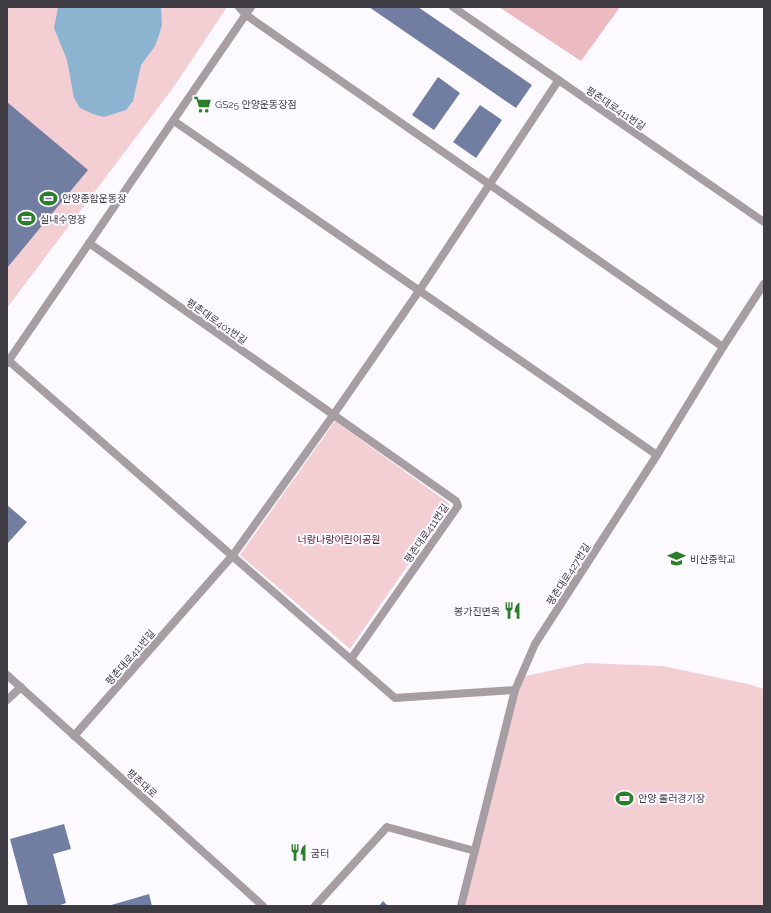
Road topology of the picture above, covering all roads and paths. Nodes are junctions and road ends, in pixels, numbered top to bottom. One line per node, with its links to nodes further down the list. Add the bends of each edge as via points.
1 (239, 7): 4 (street)
2 (250, 7): 4 (street)
3 (453, 7): 5 (street)
4 (246, 15): 6 (street); 7 (street)
5 (558, 81): 7 (street, 평촌대로411번길); 8 (street, 평촌대로411번길)
6 (174, 121): 9 (street); 11 (street)
7 (490, 184): 11 (street, 평촌대로411번길); 12 (street)
8 (764, 222)
9 (89, 243): 13 (street); 14 (street, 평촌대로401번길)
10 (764, 284): 12 (street, 평촌대로427번길)
11 (419, 291): 14 (street, 평촌대로411번길); 15 (street)
12 (723, 347): 15 (street, 평촌대로427번길)
13 (8, 362): 16 (street)
14 (334, 414): 16 (street, 평촌대로411번길); 17 (street, 평촌대로411번길, via 456,501 458,506)
15 (657, 455): 20 (street, 평촌대로427번길, via 535,644)
16 (233, 555): 17 (street); 22 (street, 평촌대로411번길)
17 (351, 659): 20 (street, via 395,698)
18 (7, 675): 19 (street, 평촌대로)
19 (21, 687): 21 (street); 22 (street, 평촌대로)
20 (515, 690): 23 (street, 평촌대로427번길)
21 (7, 700)
22 (74, 736): 24 (street, 평촌대로)
23 (475, 851): 25 (street, via 387,827); 26 (street, 평촌대로427번길)
24 (263, 906)
25 (315, 906)
26 (461, 906)

